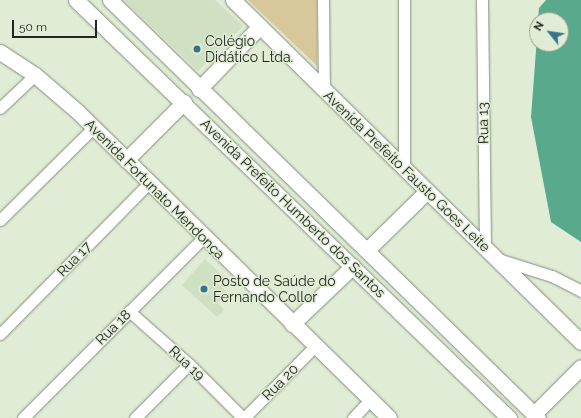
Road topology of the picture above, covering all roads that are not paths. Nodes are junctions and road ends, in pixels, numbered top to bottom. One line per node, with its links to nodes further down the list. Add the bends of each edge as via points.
1 (110, 0): 10 (street, Avenida Prefeito Humberto dos Santos)
2 (233, 0): 7 (street, Avenida Prefeito Fausto Goes Leite)
3 (323, 0): 11 (street)
4 (404, 0): 16 (street)
5 (482, 0): 21 (street, Rua 13)
6 (79, 1): 12 (street, Avenida Prefeito Humberto dos Santos)
7 (259, 27): 10 (street); 11 (street, Avenida Prefeito Fausto Goes Leite)
8 (0, 52): 9 (street, Avenida Fortunato Mendonça)
9 (35, 75): 13 (street); 14 (street, Avenida Fortunato Mendonça)
10 (199, 89): 22 (street, Avenida Prefeito Humberto dos Santos)
11 (324, 91): 16 (street, Avenida Prefeito Fausto Goes Leite)
12 (184, 102): 15 (street); 24 (street, Avenida Prefeito Humberto dos Santos)
13 (0, 108)
14 (94, 127): 15 (street, Avenida Fortunato Mendonça); 19 (street)
15 (126, 160): 17 (street, Avenida Fortunato Mendonça)
16 (404, 167): 18 (street, Avenida Prefeito Fausto Goes Leite)
17 (148, 184): 20 (street, Avenida Fortunato Mendonça); 28 (street, Rua 17)
18 (427, 191): 21 (street, Avenida Prefeito Fausto Goes Leite); 22 (street)
19 (0, 220)
20 (203, 238): 26 (street, Rua 18); 27 (street, Avenida Fortunato Mendonça)
21 (485, 246): 23 (street, Avenida Prefeito Fausto Goes Leite)
22 (367, 250): 34 (street, Avenida Prefeito Humberto dos Santos)
23 (498, 259): 25 (street, via 547,274); 29 (street, Avenida Prefeito Fausto Goes Leite)
24 (353, 266): 27 (street); 40 (street, Avenida Prefeito Humberto dos Santos)
25 (581, 291)
26 (129, 311): 31 (street, Rua 19); 35 (street, Rua 18)
27 (292, 324): 30 (street, Avenida Fortunato Mendonça)
28 (0, 334)
29 (581, 342)
30 (315, 346): 33 (street, Avenida Fortunato Mendonça); 37 (street, Rua 20)
31 (189, 364): 36 (street); 37 (street, Rua 19)
32 (581, 367): 34 (street)
33 (370, 400): 38 (street); 39 (street, Avenida Fortunato Mendonça)
34 (536, 416)
35 (23, 418)
36 (135, 418)
37 (244, 418)
38 (353, 418)
39 (389, 418)
40 (508, 418)

